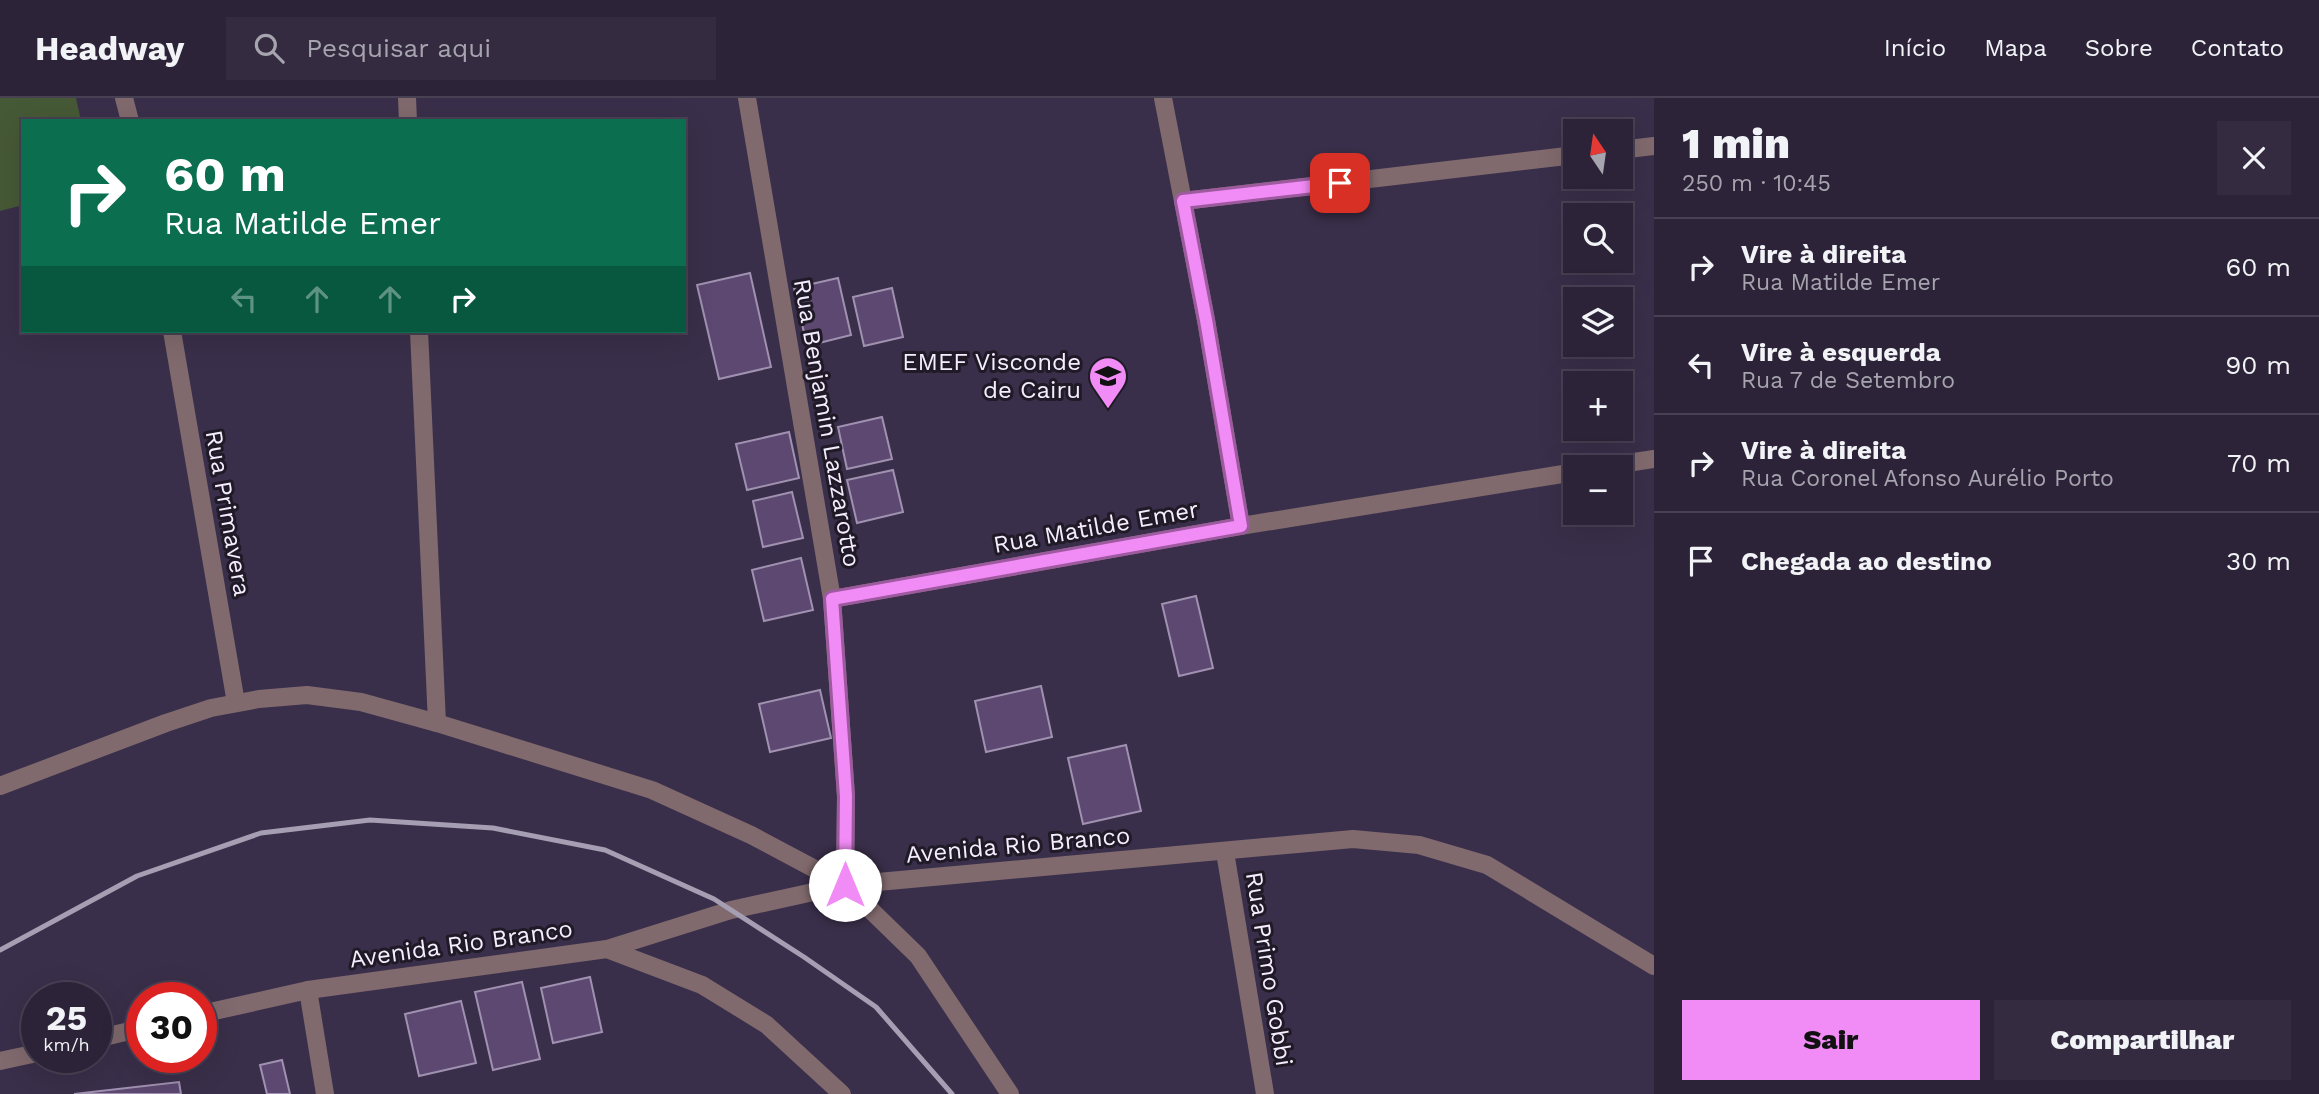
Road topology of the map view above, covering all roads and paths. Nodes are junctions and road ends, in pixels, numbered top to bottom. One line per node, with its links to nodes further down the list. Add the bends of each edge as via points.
1 (124, 98): 5 (street)
2 (407, 98): 6 (street)
3 (747, 98): 17 (street, Rua Benjamin Lazzarotto)
4 (1163, 98): 10 (street)
5 (129, 119)
6 (408, 119)
7 (1654, 146): 8 (street)
8 (1633, 148)
9 (1563, 156): 10 (street)
10 (1183, 201): 16 (street)
11 (172, 333): 18 (street, Rua Primavera)
12 (419, 333): 19 (street)
13 (1654, 459): 14 (street)
14 (1633, 462)
15 (1563, 474): 16 (street, Rua Matilde Emer)
16 (1241, 526): 17 (street, Rua Matilde Emer)
17 (832, 599): 22 (street, Rua Benjamin Lazzarotto, via 846,796)
18 (236, 703): 19 (street, via 307,695 361,702); 20 (street, via 166,723)
19 (438, 723): 22 (street, via 652,790)
20 (0, 786)
21 (1225, 852): 22 (street, Avenida Rio Branco); 24 (street, Avenida Rio Branco, via 1353,839 1419,845 1487,865); 32 (street, Rua Primo Gobbi)
22 (845, 885): 23 (street, Avenida Rio Branco, via 731,911); 31 (street, via 918,956)
23 (607, 949): 25 (street, Avenida Rio Branco); 30 (street, via 724,998 767,1025)
24 (1654, 966)
25 (308, 990): 26 (street, Avenida Rio Branco); 29 (street)
26 (217, 1010)
27 (21, 1056): 28 (street)
28 (0, 1061)
29 (325, 1094)
30 (842, 1094)
31 (1010, 1094)
32 (1265, 1094)

